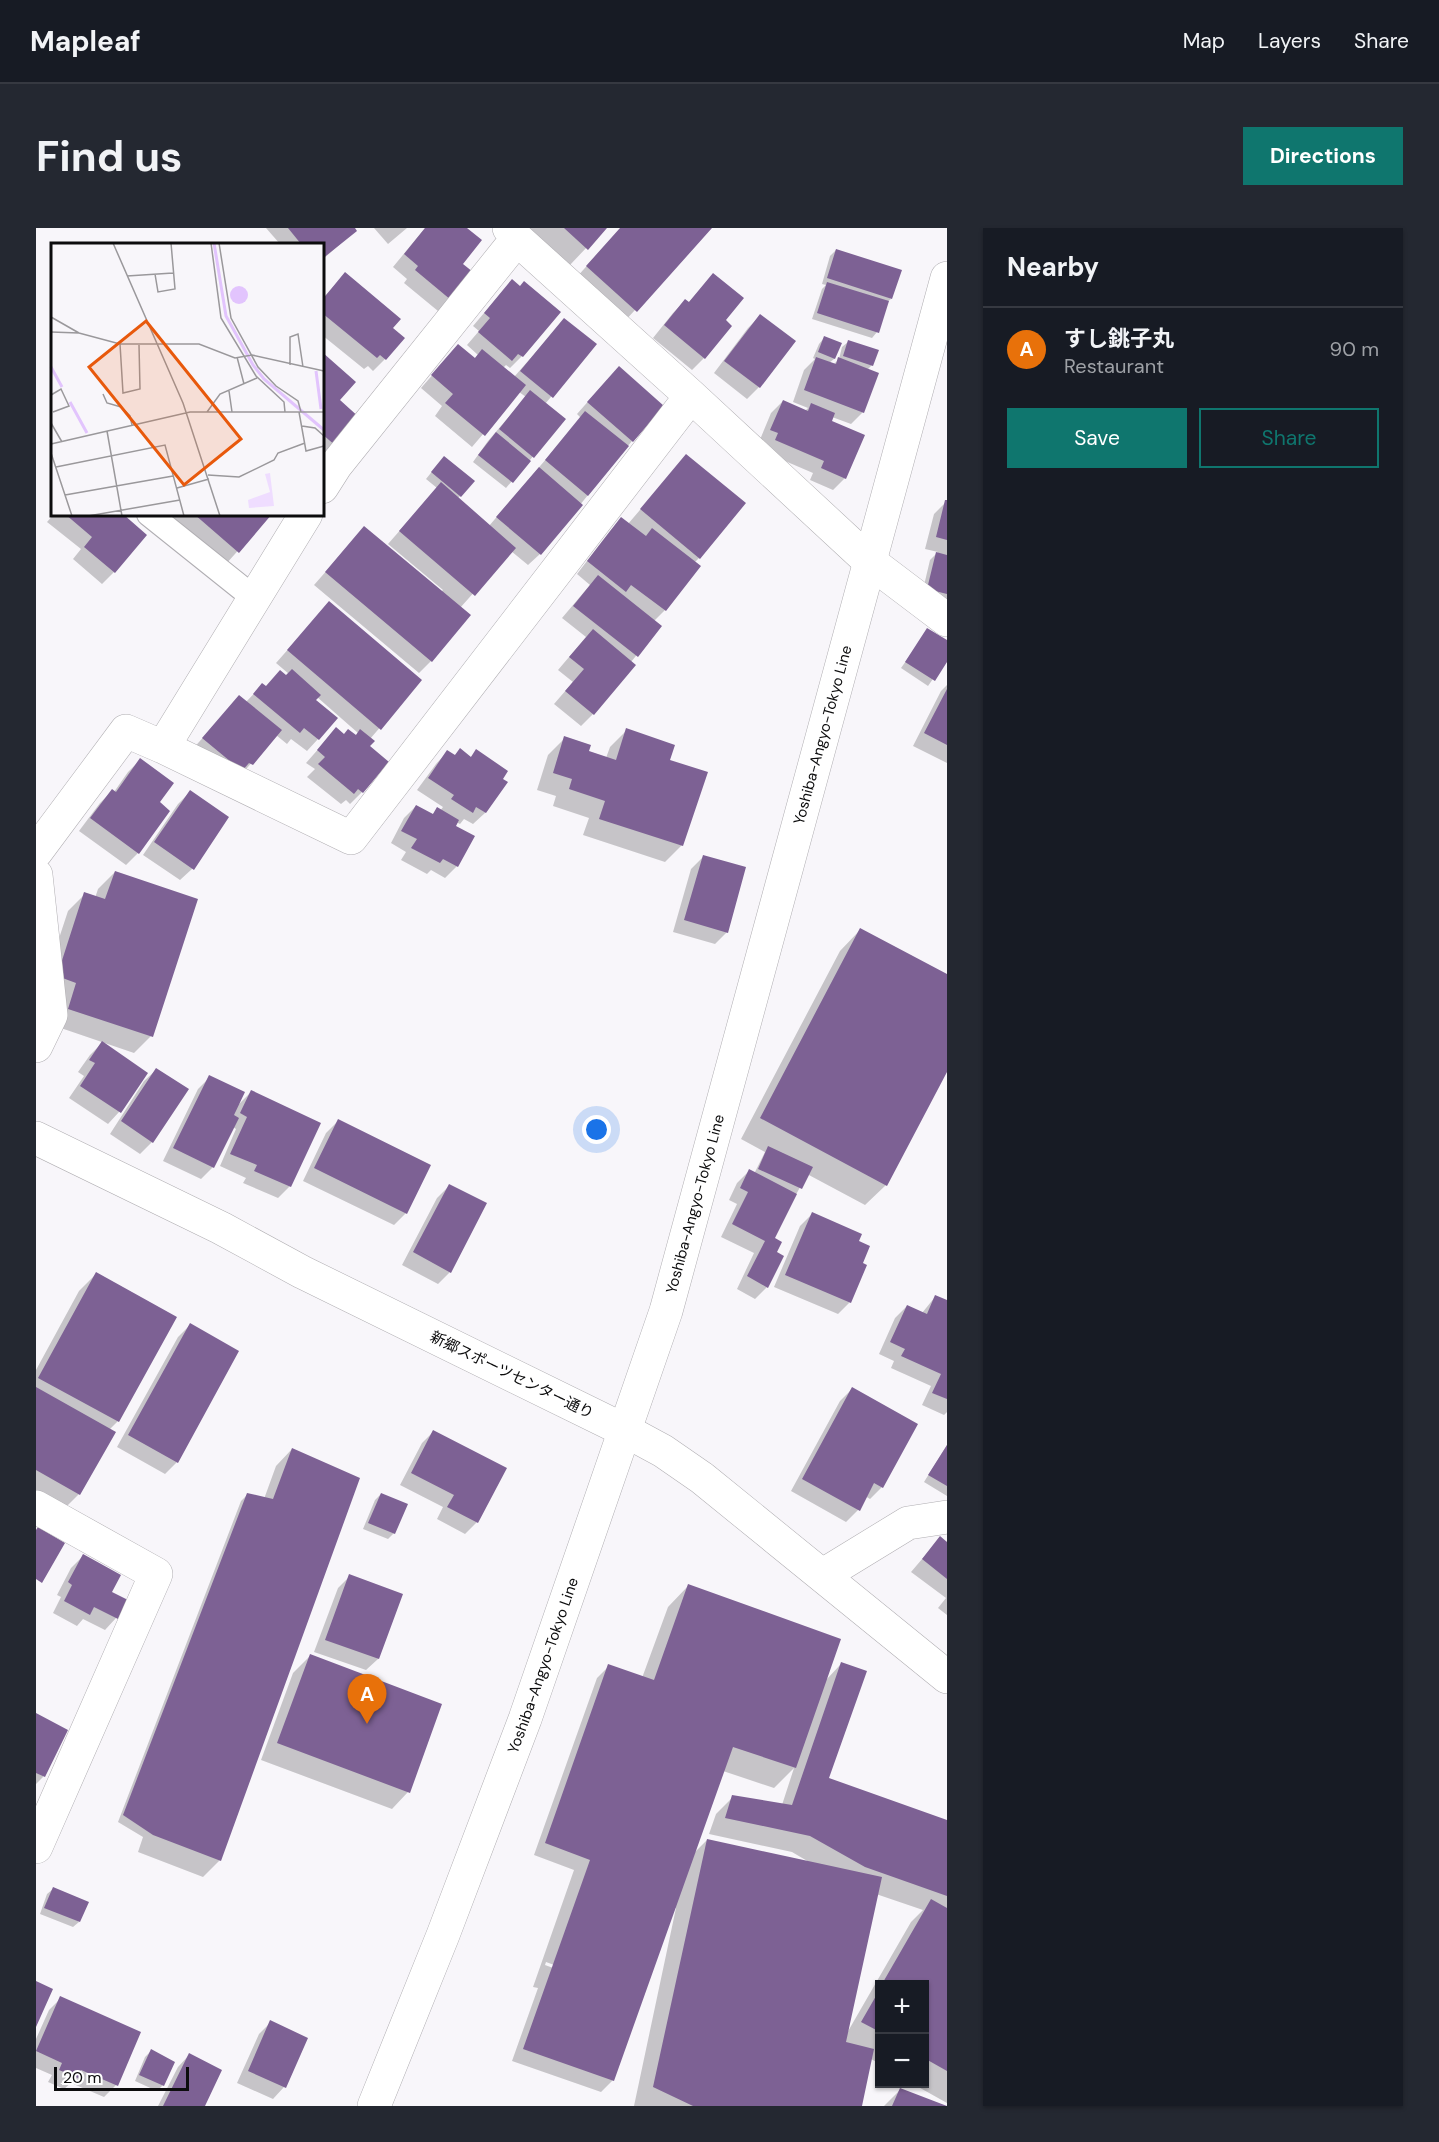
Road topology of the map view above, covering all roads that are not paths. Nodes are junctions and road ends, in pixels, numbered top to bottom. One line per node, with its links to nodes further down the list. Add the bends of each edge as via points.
1 (513, 234): 3 (street); 4 (street)
2 (947, 278): 7 (street, Yoshiba-Angyo-Tokyo Line)
3 (691, 396): 7 (street); 10 (street, via 351,838)
4 (324, 484)
5 (152, 516): 8 (lane)
6 (305, 516): 8 (street)
7 (869, 561): 9 (street); 15 (street, Yoshiba-Angyo-Tokyo Line, via 666,1311)
8 (255, 598): 10 (street)
9 (947, 620)
10 (163, 747): 11 (street, via 126,731)
11 (36, 852)
12 (36, 875): 13 (street, via 51,1015)
13 (36, 1046)
14 (36, 1138): 15 (street, 新郷スポーツセンター通り)
15 (626, 1431): 18 (street, 新郷スポーツセンター通り, via 702,1478); 22 (street, Yoshiba-Angyo-Tokyo Line, via 525,1719)
16 (36, 1507): 20 (street, via 156,1574)
17 (947, 1516): 18 (street, via 908,1523)
18 (823, 1575): 19 (street, 新郷スポーツセンター通り)
19 (947, 1677)
20 (43, 1812): 21 (street)
21 (36, 1847)
22 (374, 2106)

